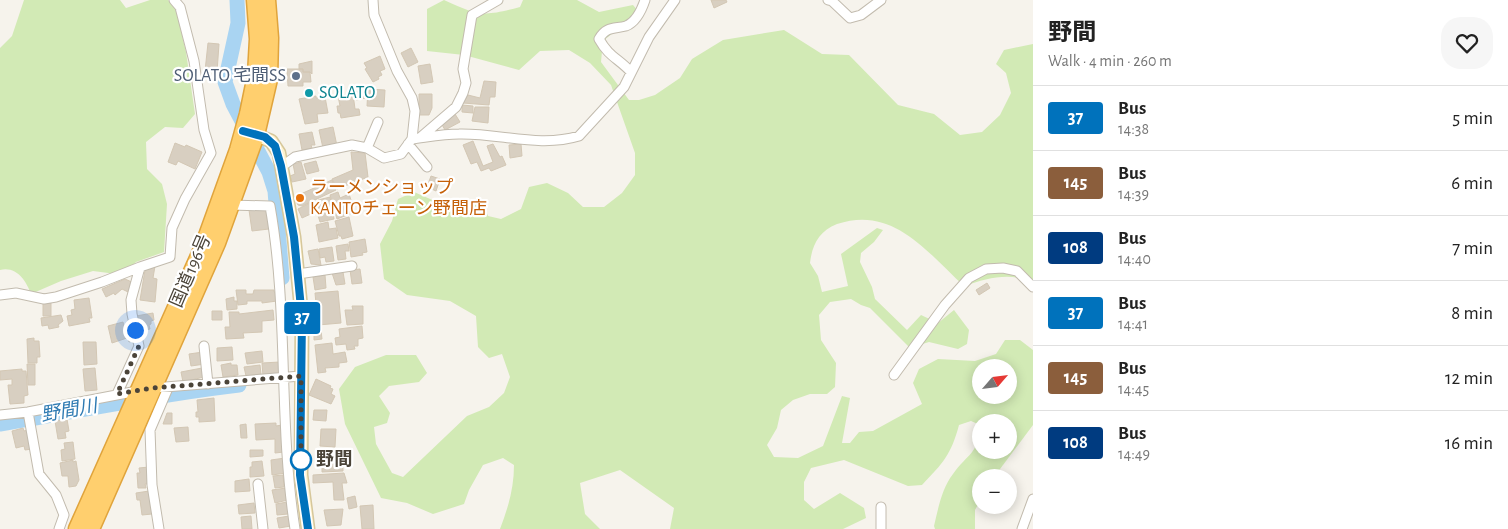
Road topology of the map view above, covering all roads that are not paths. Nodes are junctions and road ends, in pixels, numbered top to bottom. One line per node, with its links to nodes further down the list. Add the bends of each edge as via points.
1 (174, 0): 19 (street, via 180,7 194,61 210,153 172,228 170,257)
2 (255, 0): 12 (highway, 国道196号, via 258,48 248,114)
3 (267, 0): 12 (highway, 国道196号, via 270,79)
4 (373, 0): 13 (street, via 374,15 412,98)
5 (498, 0): 13 (street, via 472,15 463,68 466,83 456,107)
6 (645, 0): 10 (street, via 632,22 602,32 600,39 607,52)
7 (675, 0): 10 (street, via 649,37)
8 (828, 0): 9 (street, via 850,18 861,15)
9 (881, 0)
10 (631, 72): 13 (street, via 624,87 579,136 570,139 532,142 501,136 458,134)
11 (378, 122): 14 (street)
12 (251, 138): 15 (street, via 271,141); 17 (highway, 国道196号); 29 (highway, 国道196号, via 203,247)
13 (414, 141): 14 (street, via 401,154 384,158); 16 (street)
14 (367, 148): 15 (street, via 352,145 295,157)
15 (281, 166): 20 (street)
16 (427, 167)
17 (231, 205): 26 (street, via 270,206 279,268); 29 (highway, 国道196号, via 217,243)
18 (352, 266): 20 (street)
19 (140, 267): 22 (street, via 56,297 44,299 16,293); 28 (street, via 131,300 139,346)
20 (298, 274): 25 (street, via 302,318)
21 (1033, 287): 24 (street, via 1017,271 1003,268 986,269 969,278)
22 (0, 295)
23 (204, 346): 27 (street)
24 (894, 375)
25 (301, 376): 26 (street); 41 (street, via 300,475)
26 (284, 377): 27 (street); 40 (street, via 286,457)
27 (208, 384): 29 (street)
28 (117, 394): 29 (street); 30 (street)
29 (147, 394): 36 (highway, 国道196号); 37 (highway, 国道196号); 38 (street)
30 (28, 412): 31 (street); 35 (street, via 39,474 56,496 64,515)
31 (0, 415)
32 (258, 484): 39 (street)
33 (1033, 499): 43 (street)
34 (882, 507): 42 (street)
35 (59, 529)
36 (77, 529)
37 (91, 529)
38 (158, 529)
39 (263, 529)
40 (295, 529)
41 (308, 529)
42 (880, 529)
43 (1022, 529)

